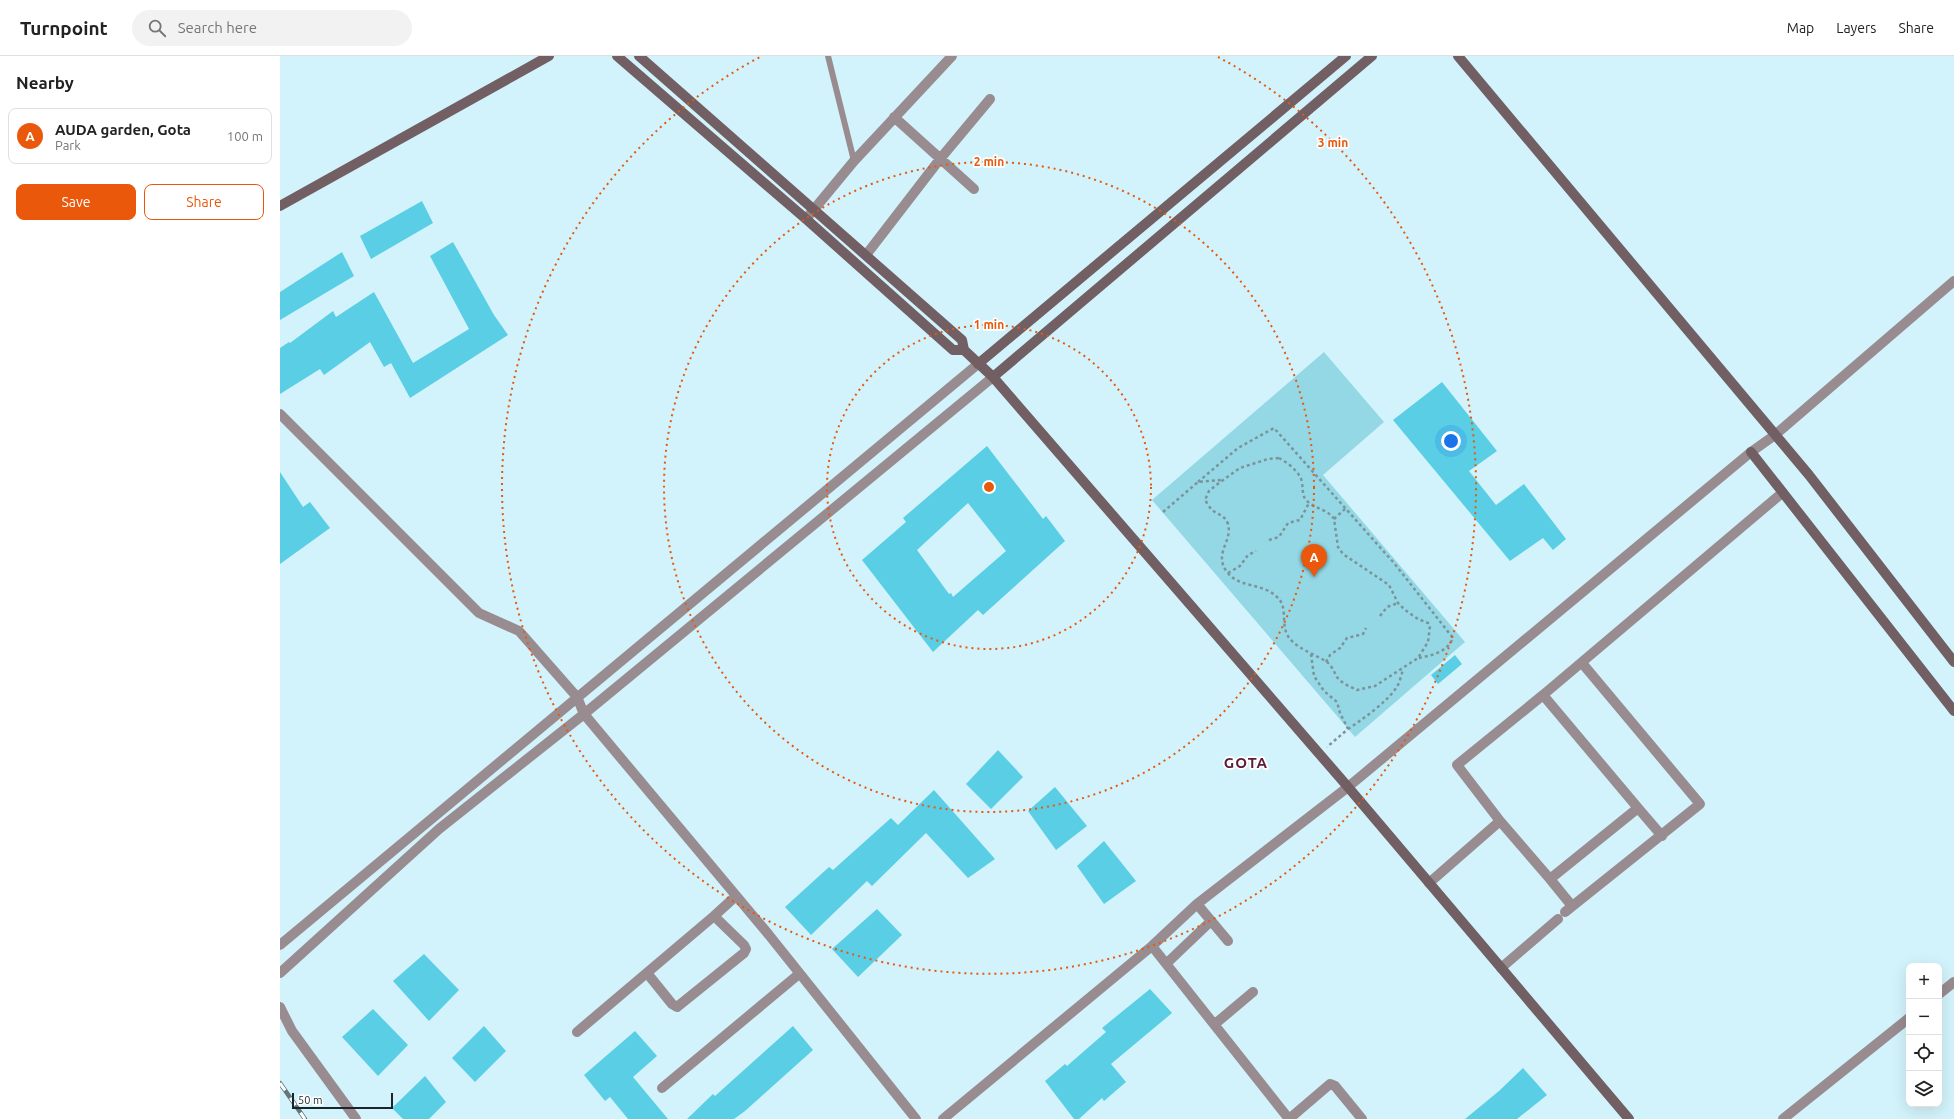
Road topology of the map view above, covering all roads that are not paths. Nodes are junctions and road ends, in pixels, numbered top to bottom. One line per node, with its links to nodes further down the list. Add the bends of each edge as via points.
1 (549, 56): 14 (street)
2 (617, 56): 16 (street)
3 (639, 56): 15 (street)
4 (828, 56): 12 (lane)
5 (952, 56): 10 (street)
6 (1346, 56): 20 (street)
7 (1372, 56): 21 (street)
8 (1458, 56): 23 (street)
9 (990, 99): 11 (street)
10 (894, 117): 11 (street); 12 (street)
11 (940, 159): 13 (street); 17 (street)
12 (854, 161): 15 (street)
13 (974, 189)
14 (280, 206)
15 (814, 209): 16 (street); 17 (street)
16 (806, 219): 19 (street, via 952,350)
17 (866, 255): 19 (street, via 962,340)
18 (1954, 281): 23 (street)
19 (964, 350): 20 (street)
20 (978, 364): 21 (street); 29 (street)
21 (993, 377): 31 (street); 32 (street)
22 (280, 414): 29 (street, via 479,613 518,631)
23 (1775, 435): 24 (street); 26 (street)
24 (1751, 452): 25 (street); 32 (street)
25 (1782, 493): 27 (street); 30 (street)
26 (1954, 662)
27 (1582, 663): 28 (street); 35 (street, via 1700,804)
28 (1544, 695): 33 (street); 34 (street, via 1457,765)
29 (577, 697): 31 (street); 44 (street)
30 (1954, 712)
31 (584, 714): 38 (street); 48 (street, via 439,829)
32 (1348, 787): 37 (street); 39 (street)
33 (1638, 808): 35 (street); 36 (street)
34 (1500, 821): 36 (street); 37 (street)
35 (1662, 836): 40 (street)
36 (1550, 879): 40 (street)
37 (1429, 883): 47 (street)
38 (736, 896): 41 (street); 50 (street)
39 (1197, 904): 42 (street); 45 (street)
40 (1565, 912): 47 (street)
41 (714, 916): 49 (street); 49 (street, via 744,945 744,953 677,1007)
42 (1211, 921): 43 (street); 46 (street)
43 (1228, 941)
44 (280, 945)
45 (1152, 946): 46 (street); 61 (street)
46 (1167, 963): 56 (street)
47 (1501, 968): 64 (street)
48 (280, 973)
49 (647, 973): 57 (street)
50 (800, 974): 58 (street); 60 (street)
51 (1954, 982): 53 (street)
52 (1253, 992): 56 (street)
53 (1942, 992)
54 (280, 1007): 59 (street, via 292,1031)
55 (1906, 1020): 65 (street)
56 (1215, 1024): 62 (street)
57 (576, 1032)
58 (662, 1088)
59 (356, 1119)
60 (916, 1119)
61 (943, 1119)
62 (1289, 1119): 63 (street, via 1330,1084 1335,1086)
63 (1362, 1119)
64 (1629, 1119)
65 (1783, 1119)

